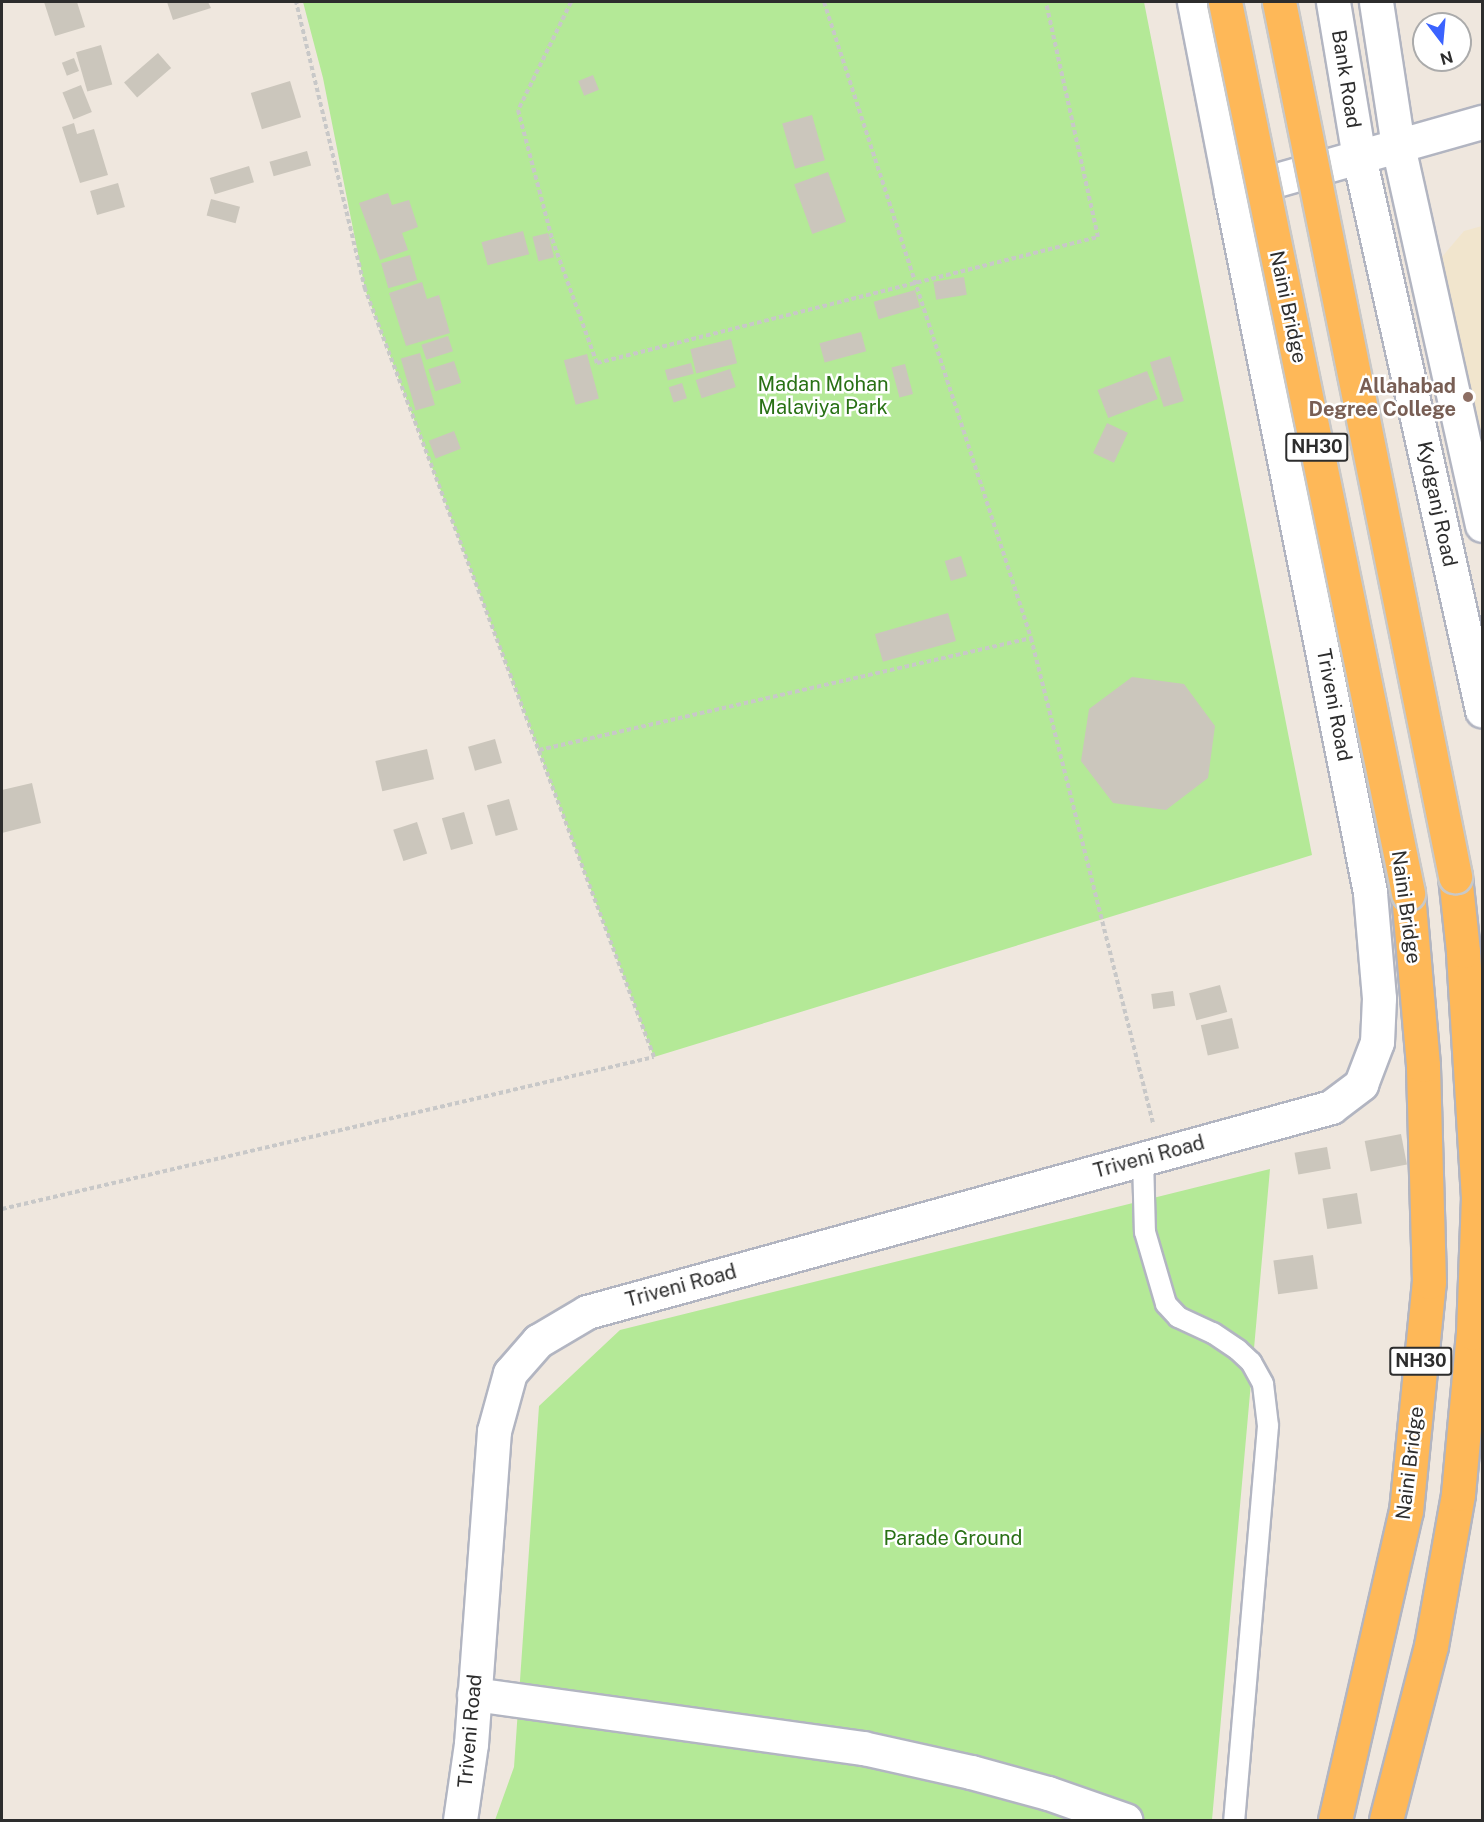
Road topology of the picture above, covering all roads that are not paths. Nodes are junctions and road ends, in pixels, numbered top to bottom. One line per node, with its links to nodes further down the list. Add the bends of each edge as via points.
1 (1194, 2): 9 (main road, Triveni Road)
2 (1225, 2): 17 (highway, Naini Bridge / NH30, bridge, via 1408,894 1424,1065 1429,1282 1407,1511)
3 (1280, 2): 18 (highway, NH30, bridge, via 1455,876 1464,951 1478,1198 1473,1333 1458,1494 1434,1634)
4 (1333, 2): 8 (main road, Bank Road)
5 (1376, 2): 7 (main road, Bank Road)
6 (1482, 122): 7 (main road)
7 (1398, 146): 8 (main road); 10 (main road, Kydganj Road)
8 (1359, 157): 9 (main road); 11 (main road, Kydganj Road)
9 (1231, 193): 12 (main road, Triveni Road, via 1370,892 1379,998 1377,1042 1361,1084 1331,1107)
10 (1482, 525)
11 (1482, 710)
12 (1152, 1156): 13 (main road, Triveni Road, via 586,1312 538,1341 510,1373 494,1431); 16 (lane, via 1145,1232 1166,1304 1178,1317 1238,1350 1251,1362 1263,1384 1268,1426)
13 (474, 1694): 14 (main road, Triveni Road); 15 (main road, via 863,1748 1015,1784)
14 (460, 1821)
15 (1125, 1821)
16 (1234, 1821)
17 (1335, 1821)
18 (1386, 1821)

